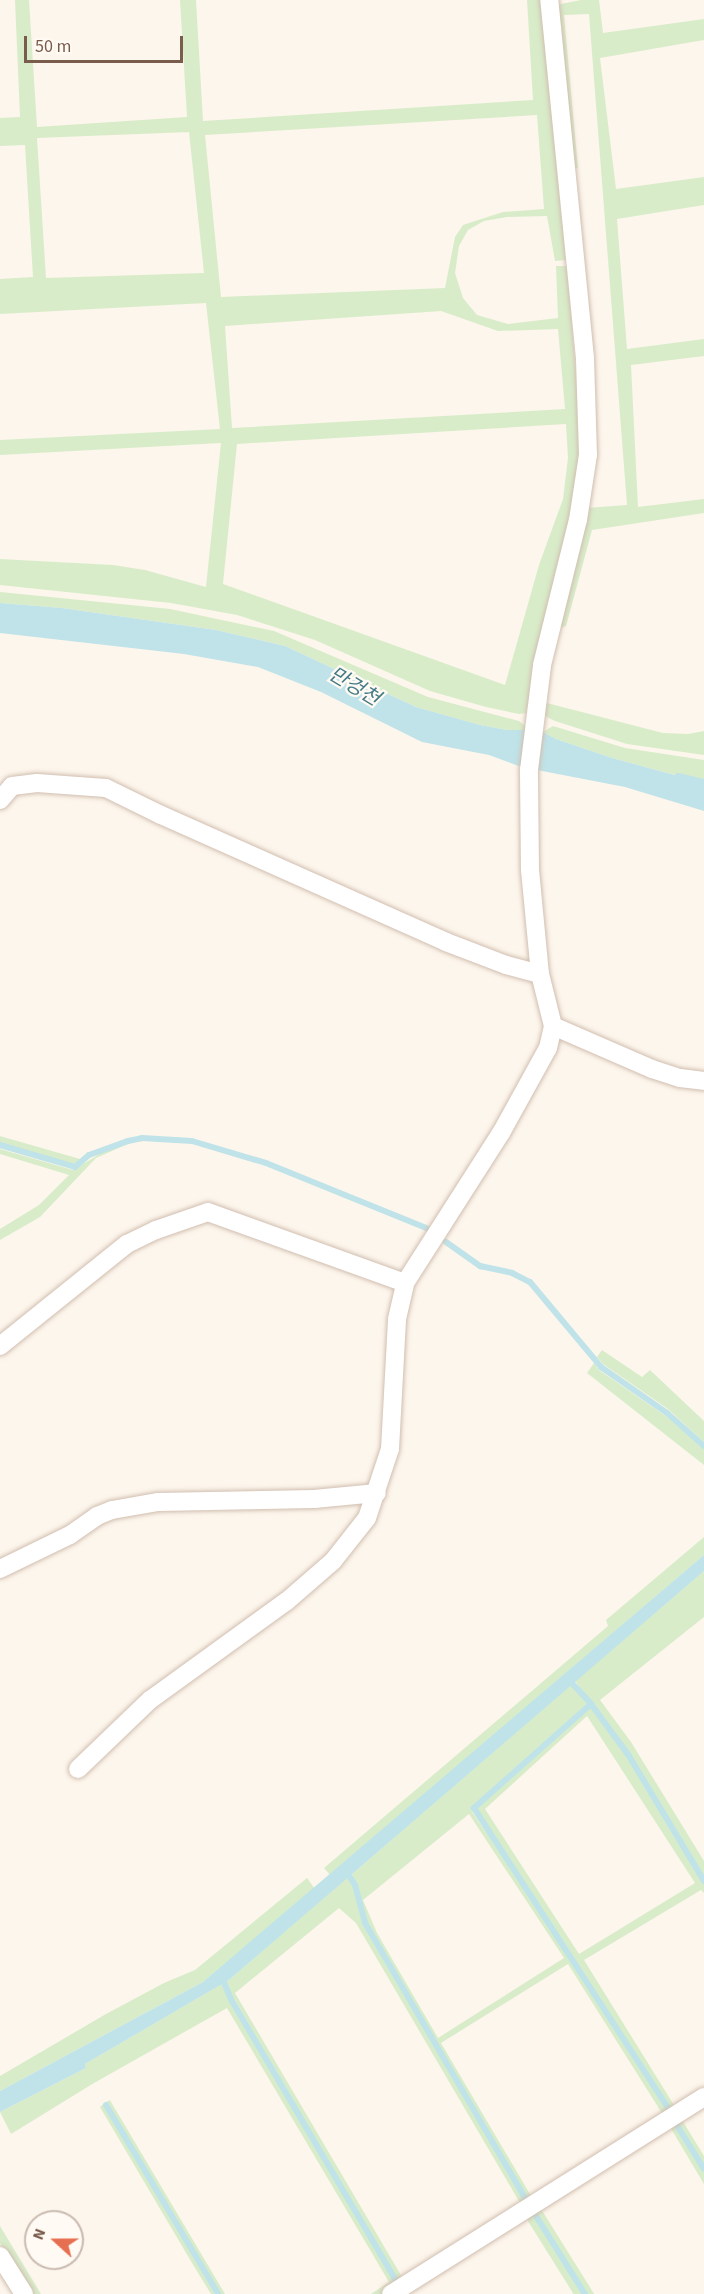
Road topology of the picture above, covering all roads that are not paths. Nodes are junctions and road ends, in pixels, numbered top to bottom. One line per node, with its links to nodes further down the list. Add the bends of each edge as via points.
1 (549, 0): 3 (street, via 585,358 588,455 578,520 543,665 529,770 530,871)
2 (0, 800): 3 (street, via 12,786 38,783 106,788 446,942)
3 (540, 974): 4 (street)
4 (553, 1026): 5 (street, via 652,1069); 6 (street, via 548,1048 524,1095)
5 (704, 1081)
6 (405, 1283): 7 (street, via 208,1212 127,1244); 8 (street, via 397,1319 390,1449)
7 (0, 1346)
8 (377, 1492): 9 (street, via 314,1499 158,1502 112,1510); 10 (street, via 363,1525 333,1561 287,1601 150,1700)
9 (0, 1569)
10 (78, 1770)
11 (704, 2097): 14 (street)
12 (0, 2256): 13 (street)
13 (24, 2294)
14 (391, 2294)

